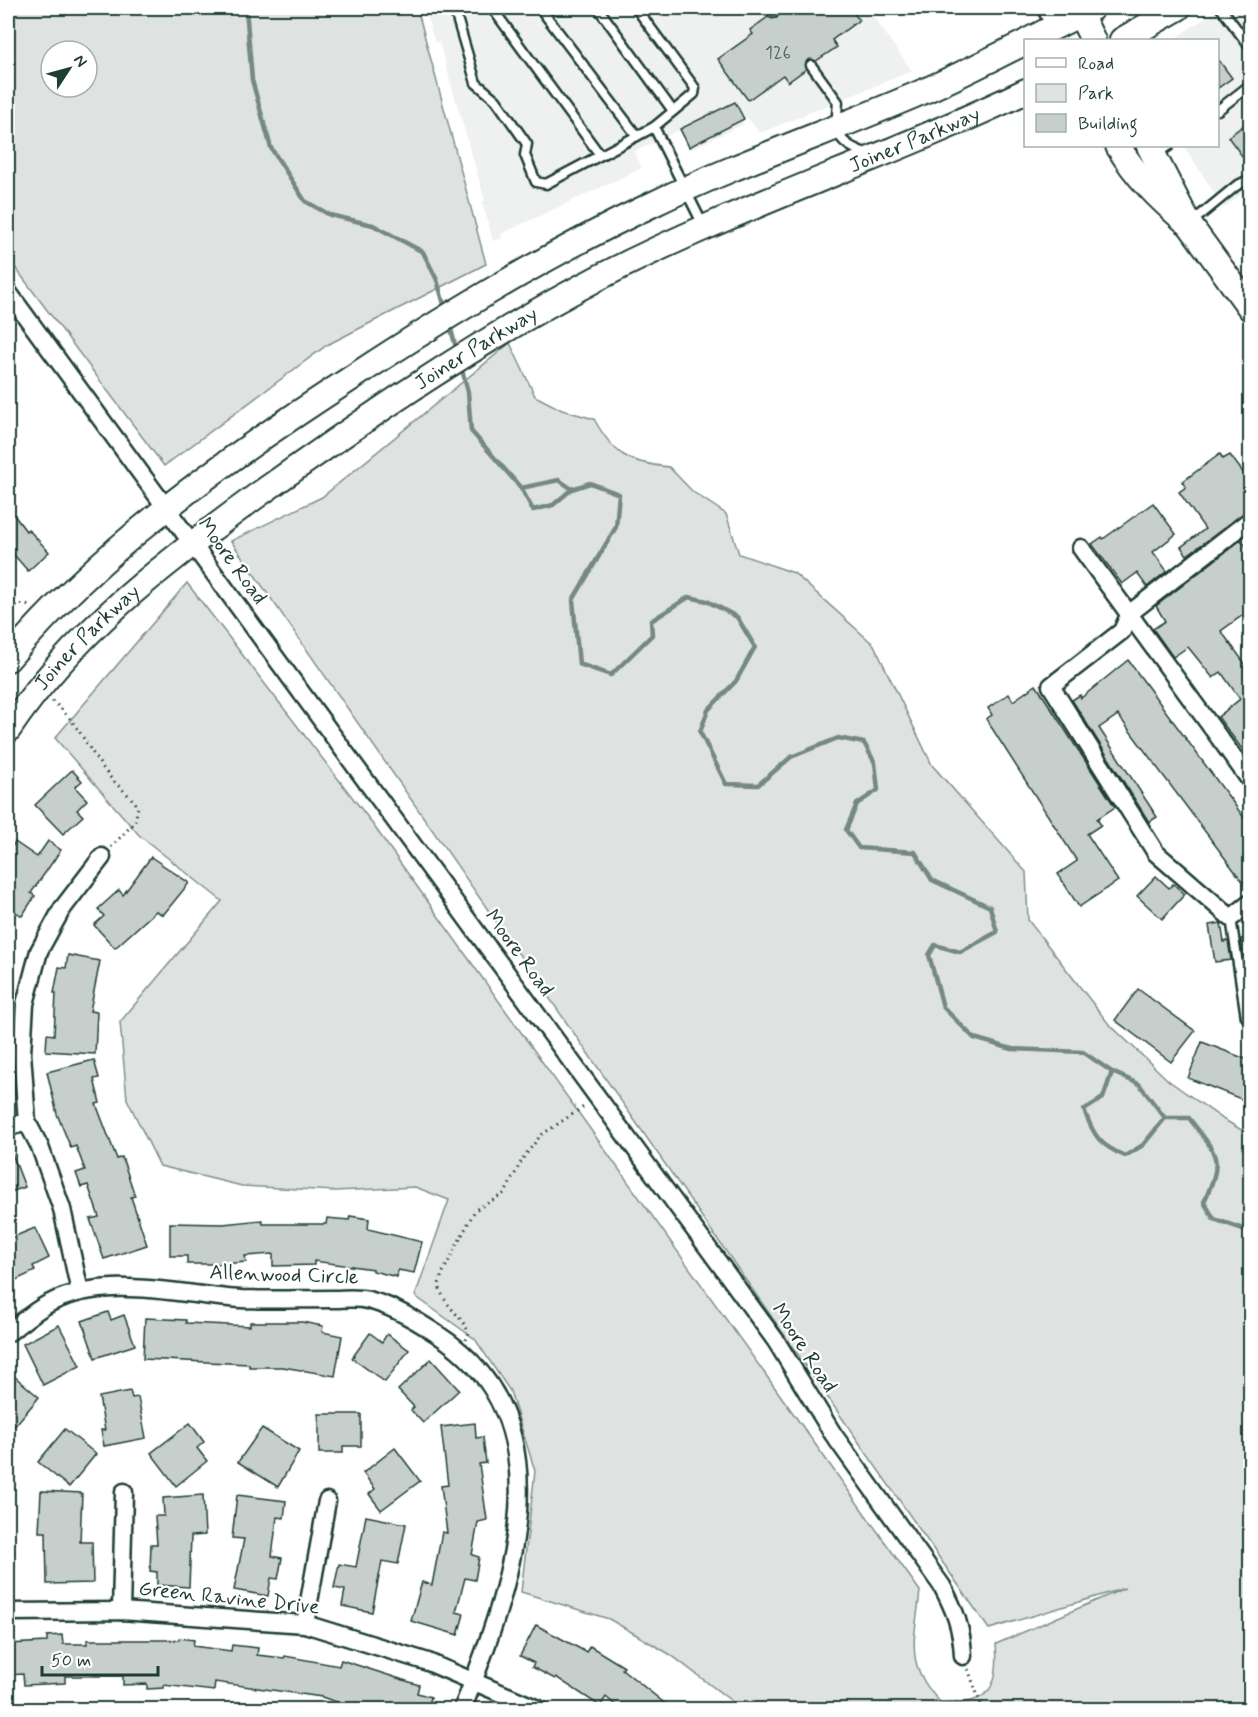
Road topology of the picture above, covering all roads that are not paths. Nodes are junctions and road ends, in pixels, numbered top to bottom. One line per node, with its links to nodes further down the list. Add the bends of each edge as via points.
1 (454, 8): 25 (lane, via 476,82 496,99 527,144 525,155 536,182 546,184)
2 (492, 8): 25 (lane)
3 (540, 8): 22 (lane)
4 (598, 8): 19 (lane)
5 (636, 8): 19 (lane, via 695,88 694,94)
6 (1178, 8): 12 (main road)
7 (1221, 8): 14 (lane)
8 (1083, 10): 9 (main road, Joiner Parkway); 11 (main road)
9 (1054, 25): 10 (main road, Joiner Parkway)
10 (1031, 39)
11 (1093, 39)
12 (1124, 39)
13 (1024, 43): 20 (main road, Joiner Parkway, via 922,92)
14 (1251, 47)
15 (811, 65): 20 (lane, via 838,102)
16 (1251, 85): 18 (lane)
17 (1024, 92): 26 (main road, Joiner Parkway)
18 (1219, 109)
19 (673, 111): 21 (lane)
20 (835, 127): 26 (lane, via 840,138 854,149); 28 (main road, Joiner Parkway)
21 (654, 128): 22 (lane); 28 (lane)
22 (637, 136): 25 (lane)
23 (1119, 147): 29 (main road, via 1133,172)
24 (1157, 149): 29 (main road)
25 (600, 155)
26 (878, 157): 30 (main road, Joiner Parkway)
27 (1251, 179): 29 (lane, via 1236,186)
28 (686, 189): 30 (lane); 33 (main road, Joiner Parkway, via 493,289 279,424)
29 (1189, 224): 32 (main road)
30 (704, 228): 35 (main road, Joiner Parkway, via 599,278 417,384)
31 (8, 292): 33 (street, Moore Road)
32 (1251, 308)
33 (165, 507): 35 (street, Moore Road); 38 (main road, Joiner Parkway, via 74,585)
34 (1251, 520): 37 (street)
35 (192, 543): 39 (main road, Joiner Parkway, via 102,619); 54 (street, Moore Road, via 776,1341 833,1434 942,1586 956,1610)
36 (1082, 548): 37 (street)
37 (1130, 614): 40 (street); 43 (street, via 1122,631 1050,686 1156,853)
38 (8, 659)
39 (8, 730)
40 (1251, 780)
41 (102, 857): 45 (street, via 62,909 39,951 25,1004 22,1053)
42 (1251, 903): 43 (street)
43 (1231, 918): 44 (lane)
44 (1246, 1017)
45 (27, 1122): 46 (street); 47 (street, via 62,1209)
46 (8, 1126)
47 (80, 1292): 48 (street, Allenwood Circle, via 48,1304); 55 (street, Allenwood Circle, via 117,1287 242,1299 367,1299 408,1316 459,1348 488,1382 510,1423 519,1465 520,1505 503,1588)
48 (8, 1333)
49 (124, 1492): 51 (street)
50 (327, 1501): 53 (street)
51 (121, 1611): 52 (street, Green Ravine Drive); 53 (street, Green Ravine Drive)
52 (8, 1612)
53 (304, 1624): 55 (street, Green Ravine Drive)
54 (963, 1656)
55 (473, 1680): 56 (street, Allenwood Circle); 57 (street, Green Ravine Drive)
56 (462, 1710)
57 (540, 1710)

